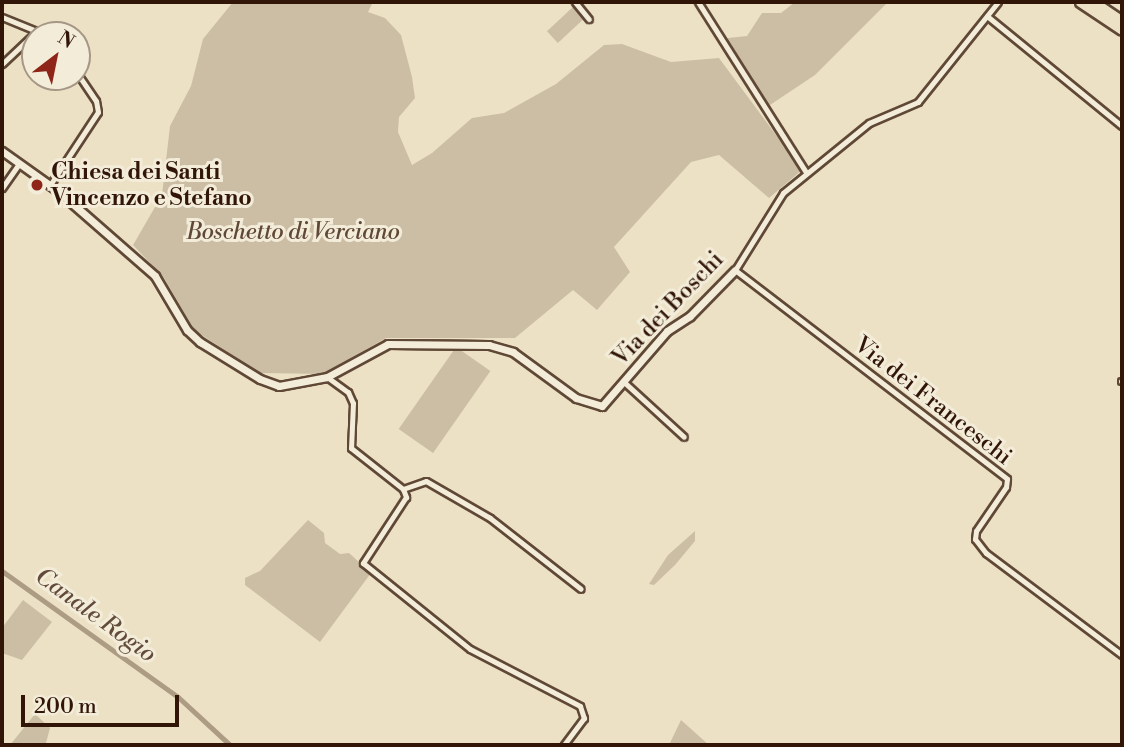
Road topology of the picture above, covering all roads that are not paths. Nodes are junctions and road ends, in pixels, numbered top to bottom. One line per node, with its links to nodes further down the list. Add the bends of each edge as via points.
1 (575, 2): 8 (street)
2 (698, 2): 18 (street)
3 (998, 2): 6 (street, Via dei Boschi)
4 (1080, 2): 11 (highway)
5 (1094, 2): 9 (highway)
6 (987, 16): 15 (street); 18 (street, Via dei Boschi, via 918,102 870,123)
7 (2, 17): 10 (street)
8 (589, 19)
9 (1122, 21)
10 (21, 25)
11 (1122, 30)
12 (21, 46): 13 (street)
13 (2, 64)
14 (89, 91): 19 (street, via 98,112)
15 (1122, 126)
16 (2, 151): 17 (street, Via dei Boschi)
17 (19, 164): 19 (street, Via dei Boschi); 20 (street)
18 (806, 172): 21 (street, Via dei Boschi, via 771,209)
19 (50, 185): 22 (street, Via dei Boschi, via 155,276 187,330 212,350 279,386)
20 (2, 188)
21 (735, 270): 23 (street, Via dei Boschi, via 690,316 667,331); 27 (street, Via dei Franceschi, via 1007,479 976,530 975,540)
22 (327, 377): 23 (street, Via dei Boschi, via 388,344 403,342 506,348 595,407 608,403); 25 (street, via 348,392 353,403 348,433 351,449)
23 (624, 383): 24 (street)
24 (684, 437)
25 (403, 489): 26 (street, via 426,481 499,524); 28 (street, via 404,502 363,563 470,649 580,706 584,718)
26 (581, 589)
27 (1122, 654)
28 (564, 745)

